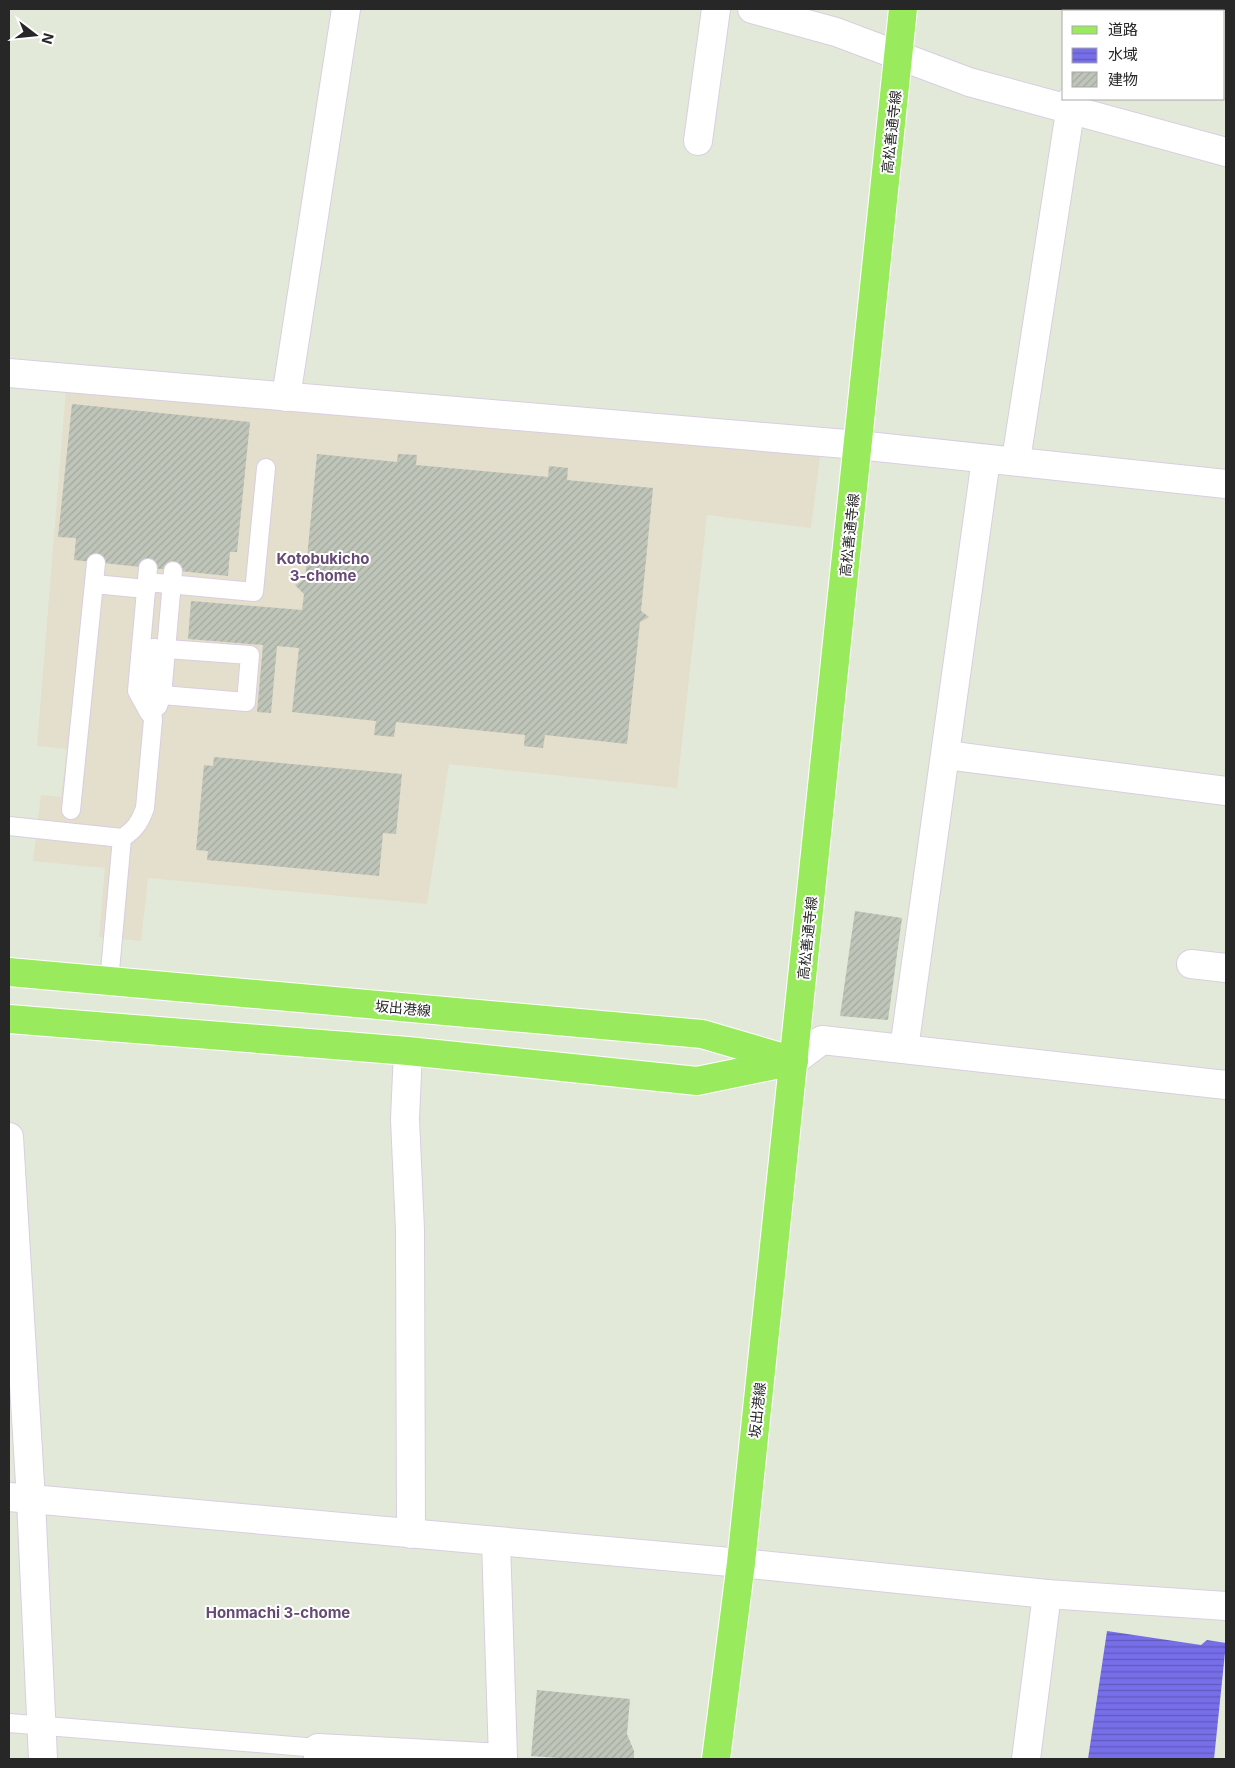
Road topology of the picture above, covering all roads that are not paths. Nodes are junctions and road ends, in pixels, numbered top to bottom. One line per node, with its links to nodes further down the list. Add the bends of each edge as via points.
1 (346, 9): 10 (street)
2 (716, 9): 7 (street)
3 (752, 9): 5 (street, via 836,32)
4 (903, 9): 5 (main road, 高松善通寺線)
5 (899, 55): 6 (street, via 969,82); 11 (main road, 高松善通寺線)
6 (1071, 105): 8 (street); 13 (street)
7 (698, 141)
8 (1226, 152)
9 (9, 373): 10 (street)
10 (286, 397): 11 (street)
11 (858, 445): 12 (street); 35 (main road, 高松善通寺線)
12 (986, 459): 13 (street); 23 (street)
13 (1016, 460): 15 (street)
14 (266, 468): 17 (lane, via 254,592)
15 (1226, 484)
16 (96, 562): 19 (lane)
17 (172, 577): 18 (lane); 20 (lane)
18 (147, 580): 19 (lane); 22 (lane, via 138,691)
19 (94, 584): 25 (lane)
20 (166, 649): 21 (lane); 21 (lane, via 250,655 246,702); 22 (lane, via 153,648 150,694)
21 (162, 695): 22 (lane)
22 (153, 720): 27 (lane, via 141,820 132,832)
23 (946, 754): 24 (street); 33 (street)
24 (1226, 791)
25 (71, 810)
26 (9, 826): 27 (lane)
27 (122, 838): 31 (lane)
28 (1191, 964): 29 (street)
29 (1226, 968)
30 (9, 972): 31 (main road, 坂出港線)
31 (110, 982): 35 (main road, 坂出港線, via 702,1034)
32 (9, 1019): 34 (main road)
33 (904, 1049): 35 (street, via 822,1040); 36 (street)
34 (408, 1050): 35 (main road, via 697,1081); 39 (street, via 405,1119 410,1230)
35 (794, 1061): 41 (main road, 坂出港線)
36 (1226, 1085)
37 (9, 1137): 38 (street)
38 (20, 1499): 39 (street); 45 (street)
39 (411, 1534): 40 (street)
40 (496, 1542): 41 (street); 46 (street, via 503,1758)
41 (741, 1563): 42 (street); 48 (main road, 坂出港線)
42 (1047, 1594): 43 (street); 49 (street)
43 (1226, 1606)
44 (9, 1723): 45 (lane)
45 (42, 1726): 46 (lane); 47 (street)
46 (318, 1754)
47 (43, 1759)
48 (716, 1759)
49 (1026, 1759)

